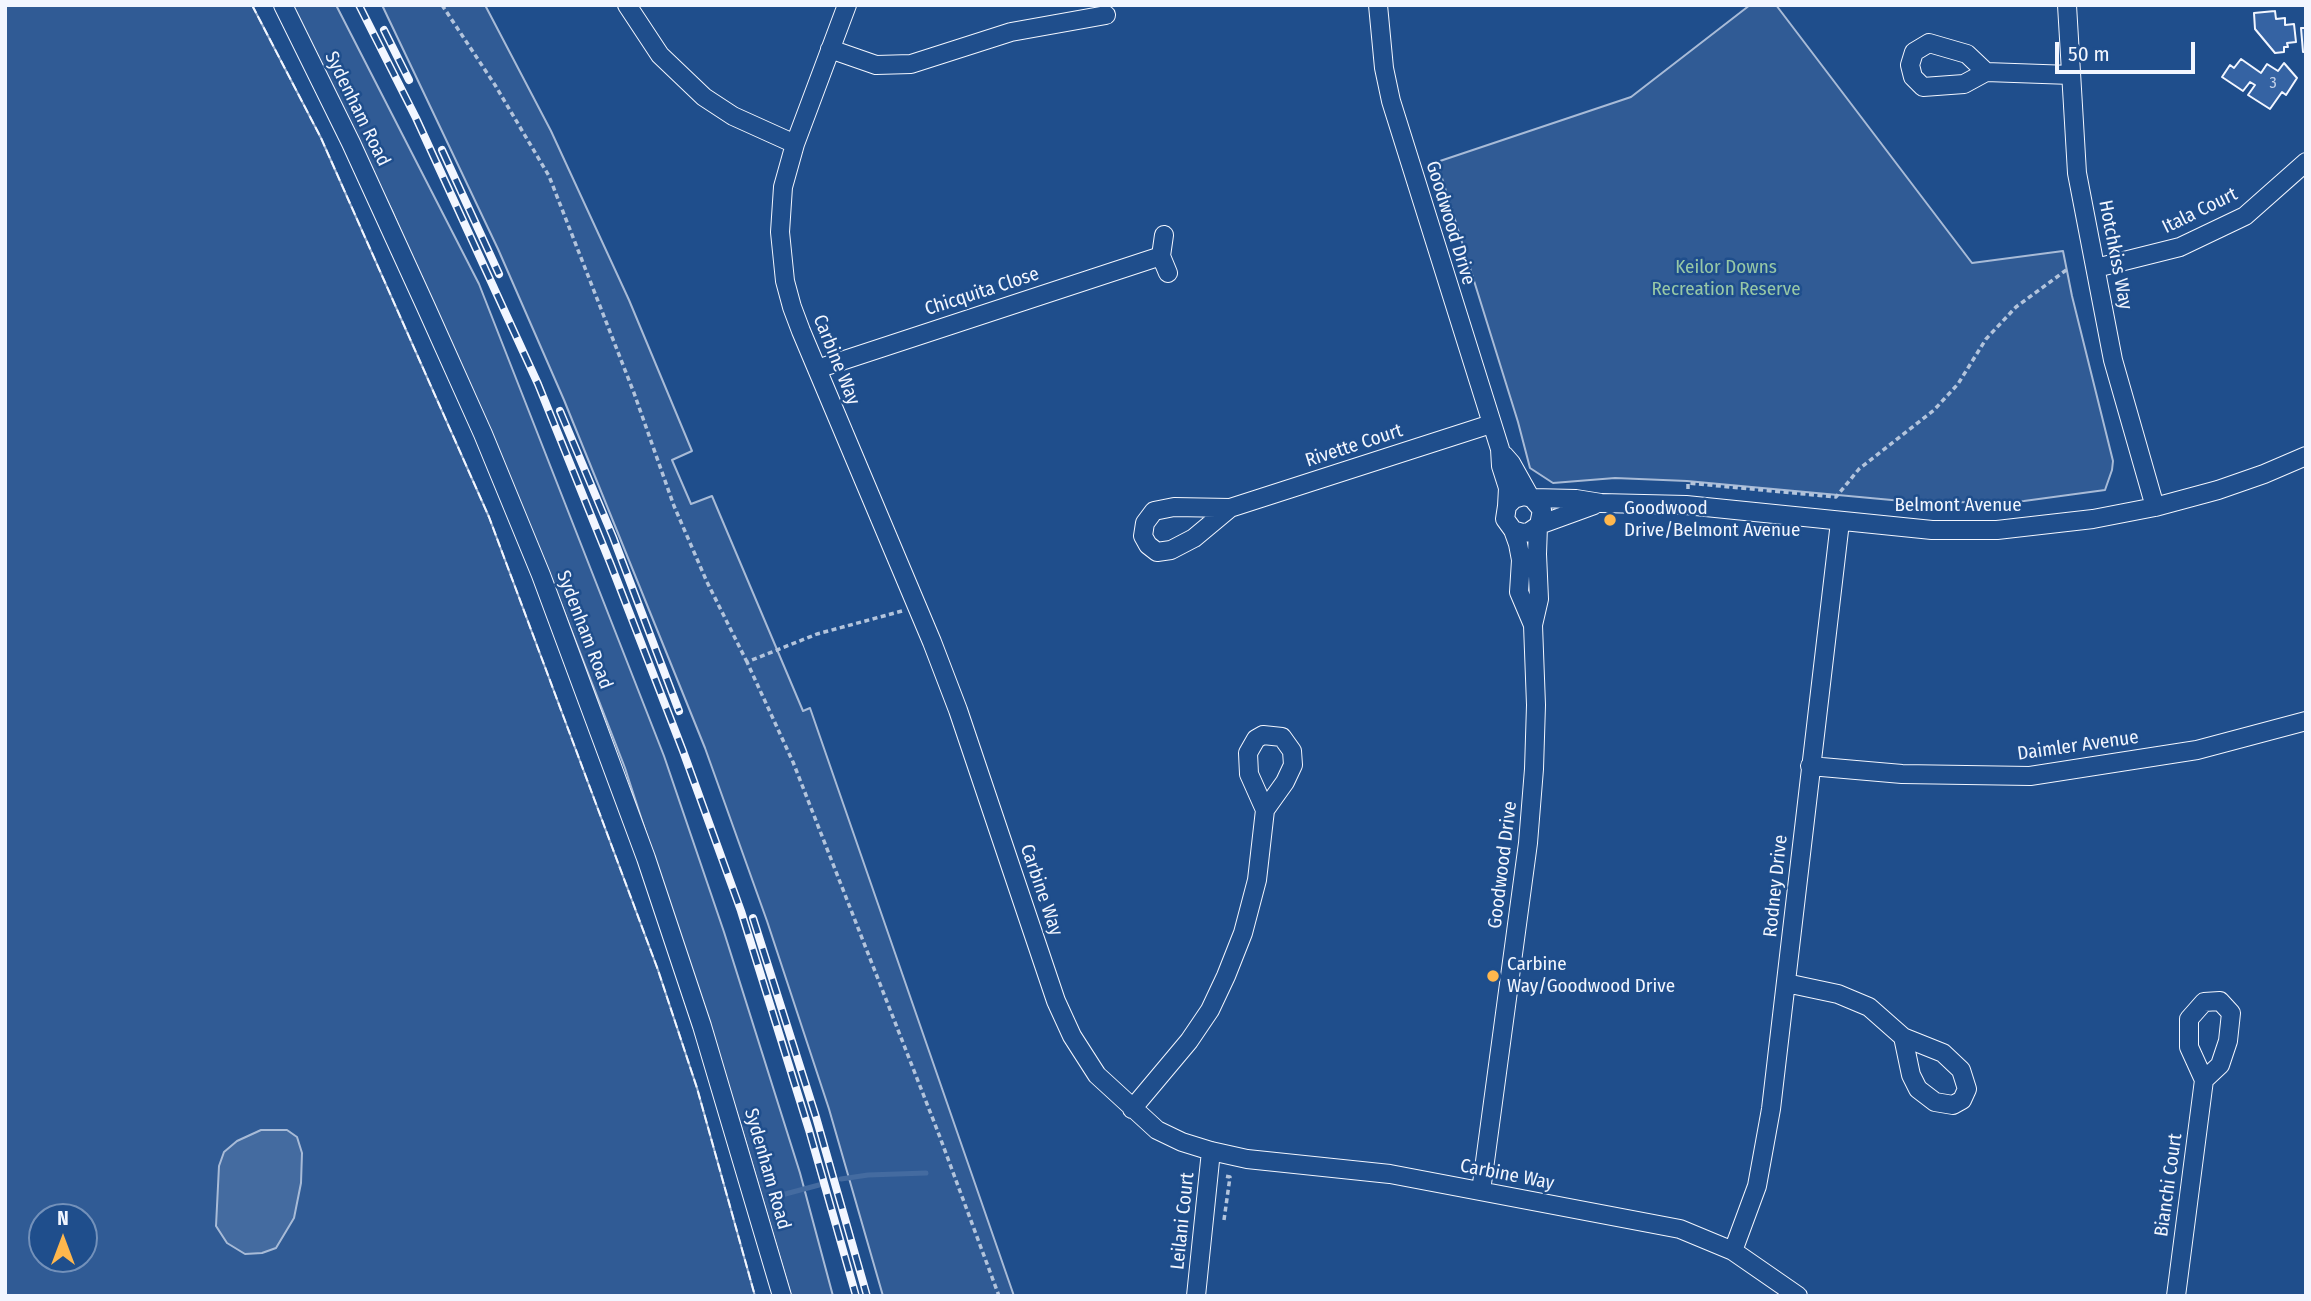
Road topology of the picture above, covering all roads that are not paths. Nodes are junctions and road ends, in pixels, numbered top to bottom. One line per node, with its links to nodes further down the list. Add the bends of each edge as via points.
1 (283, 5): 39 (street, Sydenham Road, via 426,307 541,575 694,1000)
2 (627, 5): 10 (street, via 660,55 704,97 733,116)
3 (847, 5): 7 (street, Carbine Way)
4 (1378, 5): 17 (street, Goodwood Drive, via 1391,101)
5 (2067, 5): 9 (street, Hotchkiss Way)
6 (1107, 16): 7 (street, via 1010,32 911,64 876,65)
7 (830, 49): 10 (street, Carbine Way)
8 (1986, 72): 9 (street)
9 (2071, 75): 14 (street, Hotchkiss Way, via 2077,173)
10 (795, 144): 16 (street, Carbine Way, via 783,187 781,256 792,307)
11 (2306, 162): 14 (street, Itala Court, via 2245,216 2180,247)
12 (1164, 235): 13 (street)
13 (1161, 256): 15 (street); 16 (street, Chicquita Close)
14 (2096, 268): 23 (street, Hotchkiss Way, via 2113,360)
15 (1168, 273)
16 (817, 369): 35 (street, Carbine Way, via 958,710 1056,1001 1097,1075)
17 (1491, 424): 18 (street, Goodwood Drive); 24 (street, Rivette Court)
18 (1500, 449): 20 (street, Goodwood Drive); 22 (street, Goodwood Drive)
19 (2306, 456): 23 (street, Belmont Avenue, via 2241,482)
20 (1531, 498): 21 (street, Belmont Avenue); 22 (street, via 1519,497); 26 (street, via 1542,510)
21 (1601, 503): 25 (street, Belmont Avenue, via 1686,505); 26 (street, Belmont Avenue)
22 (1507, 506): 27 (street, via 1505,519)
23 (2155, 507): 25 (street, Belmont Avenue, via 1997,530)
24 (1230, 508)
25 (1840, 522): 30 (street, Rodney Drive)
26 (1539, 525): 27 (street, via 1529,533); 28 (street, Goodwood Drive, via 1539,599)
27 (1513, 530): 28 (street, Goodwood Drive, via 1521,560 1519,592)
28 (1533, 625): 37 (street, Goodwood Drive, via 1536,705 1528,843)
29 (2306, 720): 30 (street, Daimler Avenue, via 2197,750 2030,776 1902,774)
30 (1810, 766): 32 (street, Rodney Drive)
31 (1265, 810): 35 (street, via 1257,880 1226,976 1189,1041)
32 (1786, 983): 33 (street, via 1838,994 1869,1007); 38 (street, Rodney Drive, via 1757,1186)
33 (1903, 1037)
34 (2204, 1080): 42 (street, Bianchi Court)
35 (1132, 1109): 36 (street, Carbine Way, via 1157,1130)
36 (1211, 1151): 37 (street, Carbine Way); 40 (street, Leilani Court)
37 (1482, 1191): 38 (street, Carbine Way, via 1680,1229)
38 (1733, 1251): 41 (street, Carbine Way)
39 (782, 1296)
40 (1196, 1296)
41 (1798, 1296)
42 (2176, 1296)

